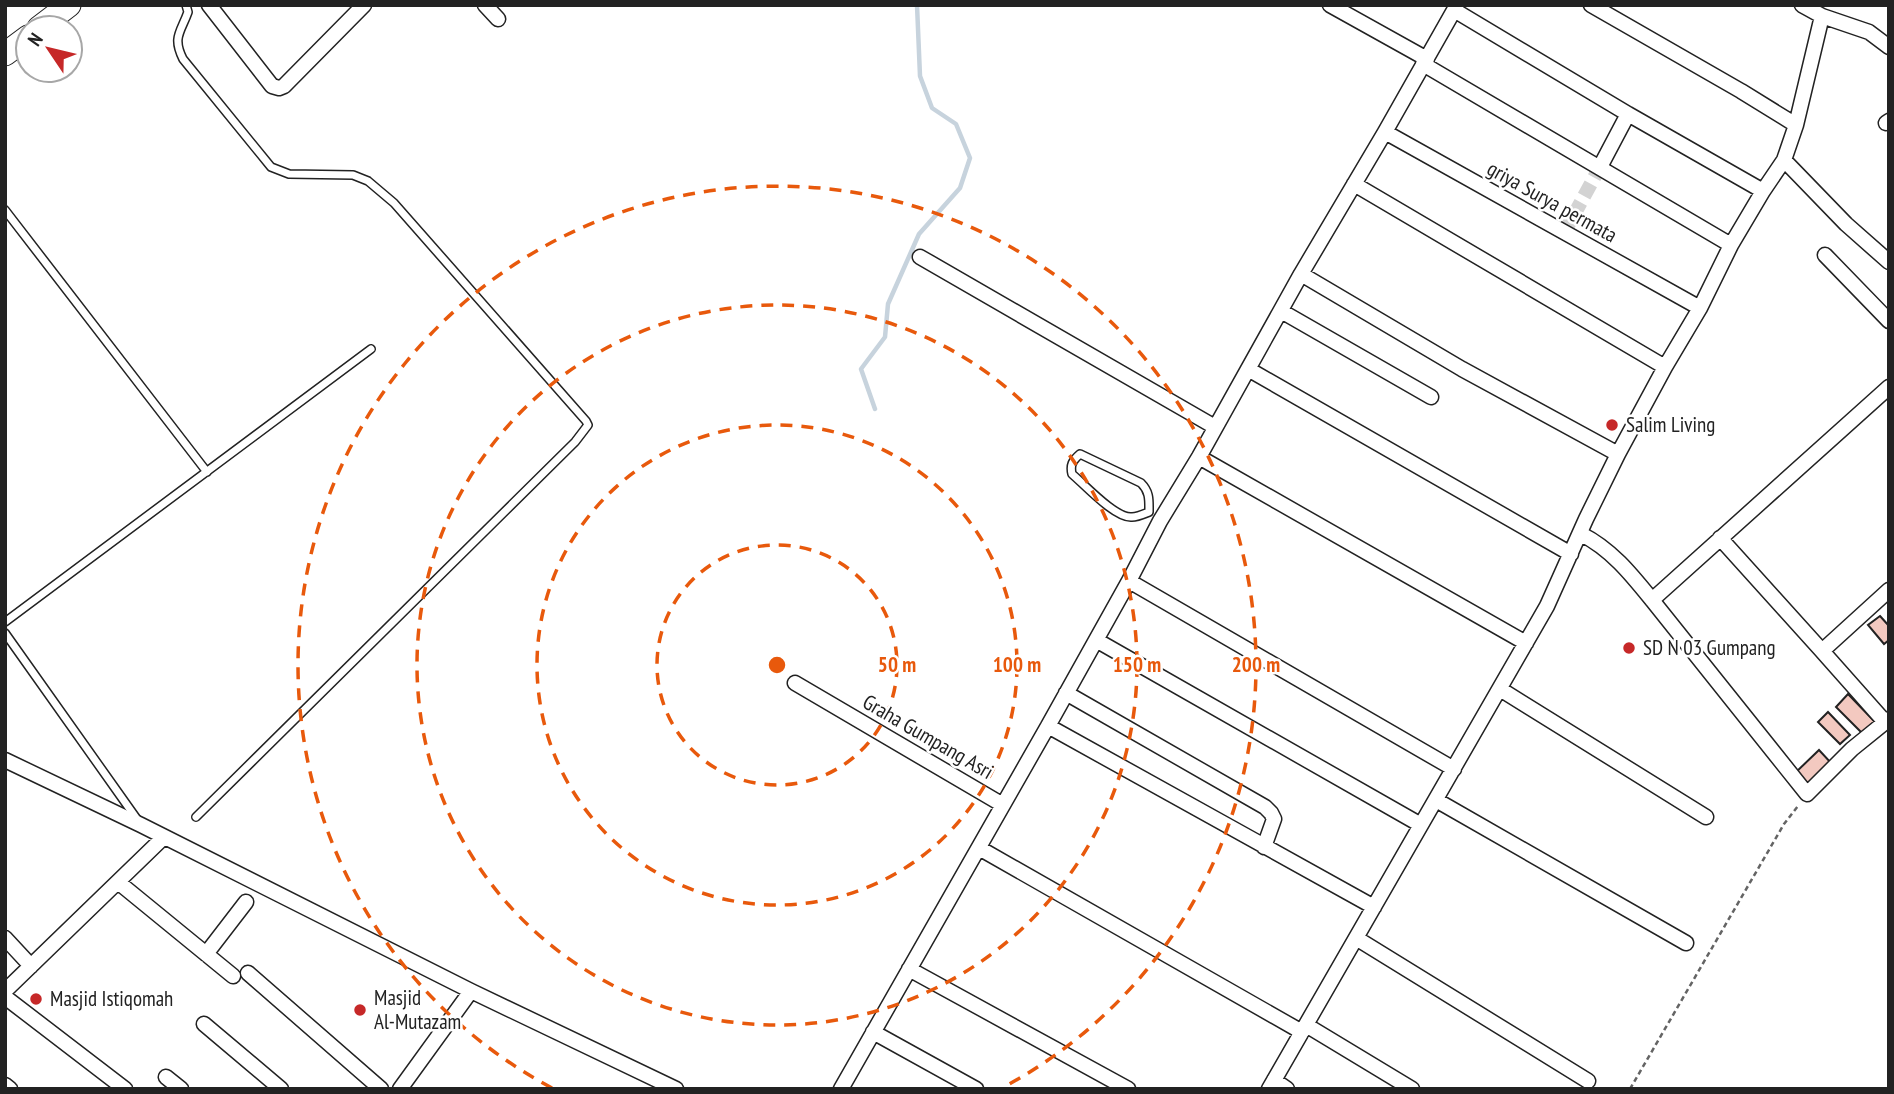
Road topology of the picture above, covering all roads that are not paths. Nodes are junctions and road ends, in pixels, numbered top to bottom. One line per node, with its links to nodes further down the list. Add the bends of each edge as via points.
1 (186, 5): 59 (lane, via 188,12 177,38 183,59 271,167 289,174 353,175 368,181 394,203 588,425)
2 (209, 5): 3 (street, via 272,86 279,88)
3 (364, 5)
4 (485, 5): 10 (street)
5 (1330, 5): 12 (street)
6 (1591, 5): 14 (street)
7 (1802, 5): 9 (street)
8 (1455, 8): 12 (street); 13 (street)
9 (1822, 16): 11 (street, via 1870,32); 14 (street)
10 (498, 19)
11 (1889, 47)
12 (1425, 62): 15 (street); 17 (street)
13 (1628, 114): 17 (street); 19 (street)
14 (1796, 125): 16 (street)
15 (1385, 132): 18 (street); 26 (street, griya Surya permata)
16 (1784, 160): 19 (street); 22 (street, via 1846,224)
17 (1600, 167): 21 (street)
18 (1354, 184): 25 (street); 30 (street)
19 (1763, 191): 21 (street)
20 (5, 210): 37 (lane)
21 (1731, 245): 26 (street)
22 (1886, 252)
23 (1825, 255): 28 (street)
24 (920, 257): 34 (street)
25 (1301, 274): 27 (street); 35 (street)
26 (1700, 308): 30 (street)
27 (1281, 311): 31 (street); 33 (street)
28 (1889, 321)
29 (371, 349): 37 (lane)
30 (1665, 367): 35 (street)
31 (1248, 369): 34 (street); 41 (street)
32 (1889, 387): 40 (street)
33 (1431, 397)
34 (1215, 427): 36 (street)
35 (1618, 454): 39 (street)
36 (1199, 457): 38 (street); 48 (street)
37 (206, 472): 45 (lane)
38 (1155, 517): 38 (lane, via 1123,516 1113,510 1072,474 1073,460 1080,454 1141,483); 42 (street)
39 (1581, 534): 41 (street); 44 (street, via 1622,564)
40 (1720, 538): 44 (street); 49 (street)
41 (1571, 554): 48 (street)
42 (1129, 581): 47 (street); 56 (street)
43 (1889, 590): 49 (street)
44 (1652, 600): 53 (street, via 1807,794)
45 (5, 622)
46 (5, 633): 61 (lane)
47 (1096, 640): 52 (street); 62 (street)
48 (1526, 643): 51 (street)
49 (1822, 651): 53 (street)
50 (795, 684): 58 (street, Graha Gumpang Asri)
51 (1500, 689): 56 (street); 60 (street)
52 (1066, 693): 54 (street); 64 (street, via 1265,807 1275,820)
53 (1887, 721)
54 (1048, 726): 58 (street); 64 (street)
55 (5, 760): 61 (street)
56 (1454, 769): 57 (street)
57 (1436, 800): 62 (street); 71 (street)
58 (1003, 805): 65 (street)
59 (196, 817)
60 (1706, 817)
61 (141, 825): 63 (street)
62 (1421, 825): 68 (street)
63 (163, 837): 66 (street); 75 (street)
64 (1264, 847): 68 (street)
65 (979, 848): 74 (street); 78 (street)
66 (118, 882): 72 (street); 73 (street)
67 (246, 902): 72 (street)
68 (1374, 907): 70 (street)
69 (5, 937): 73 (street)
70 (1356, 938): 78 (street); 81 (street)
71 (1686, 943)
72 (206, 954): 89 (street, via 240,974)
73 (31, 966): 76 (street)
74 (909, 969): 79 (street); 93 (street)
75 (471, 991): 84 (street); 90 (street)
76 (5, 994): 86 (street)
77 (204, 1024): 88 (street)
78 (1304, 1029): 82 (street); 95 (street)
79 (873, 1032): 91 (street); 92 (street)
80 (166, 1077): 87 (street)
81 (1588, 1081)
82 (1272, 1084): 94 (street)
83 (5, 1085): 85 (street)
84 (407, 1086)
85 (10, 1089)
86 (125, 1089)
87 (181, 1089)
88 (281, 1089)
89 (381, 1089)
90 (676, 1089)
91 (841, 1089)
92 (976, 1089)
93 (1128, 1089)
94 (1287, 1089)
95 (1412, 1089)

